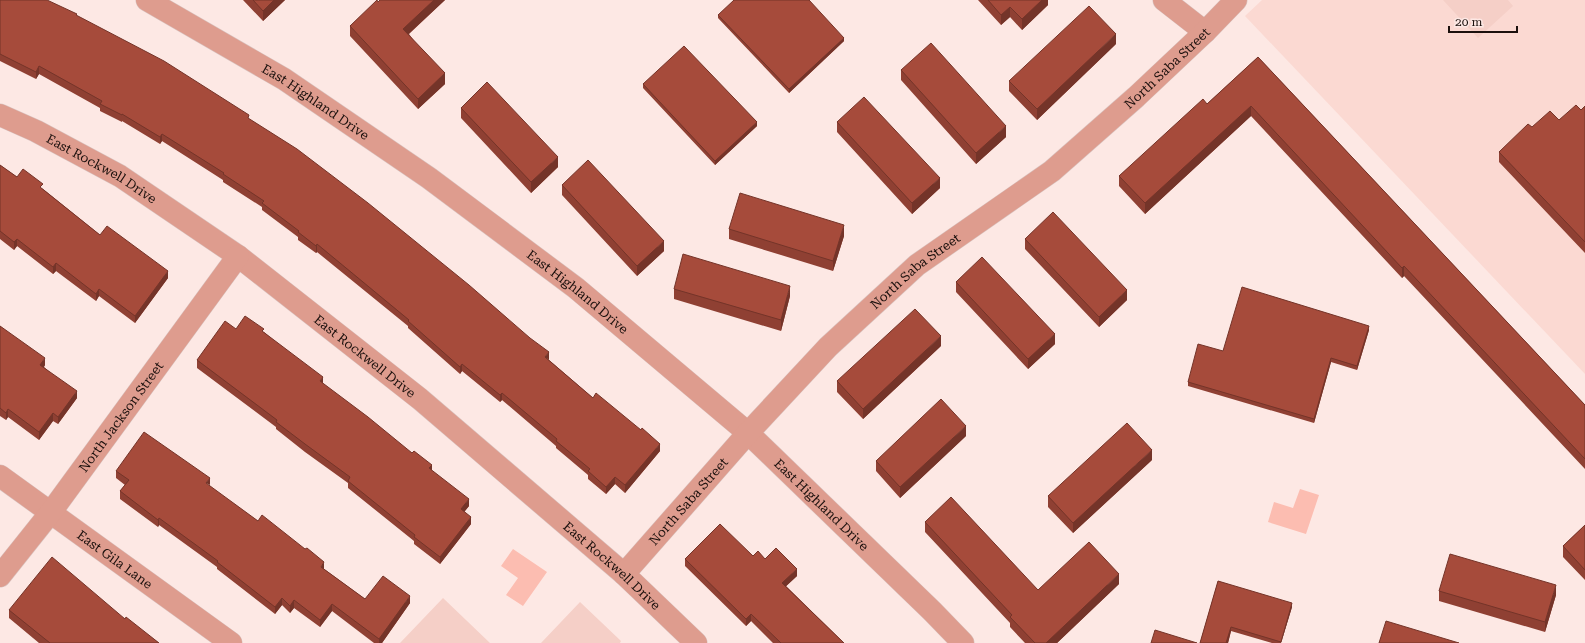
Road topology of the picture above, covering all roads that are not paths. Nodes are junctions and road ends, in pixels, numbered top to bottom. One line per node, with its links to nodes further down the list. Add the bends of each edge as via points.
1 (147, 0): 7 (street, East Highland Drive, via 284,79 429,178 576,288)
2 (1164, 0): 4 (street)
3 (1236, 0): 4 (street, North Saba Street)
4 (1205, 32): 7 (street, North Saba Street, via 1052,171 895,284 828,347)
5 (0, 115): 6 (street, East Rockwell Drive, via 36,131 120,176)
6 (238, 256): 9 (street, North Jackson Street); 10 (street, East Rockwell Drive, via 420,399)
7 (748, 432): 10 (street, North Saba Street); 14 (street, East Highland Drive)
8 (0, 476): 9 (street, East Gila Lane)
9 (51, 512): 11 (street, North Jackson Street); 12 (street, East Gila Lane)
10 (624, 574): 13 (street, East Rockwell Drive)
11 (0, 576)
12 (231, 643)
13 (696, 643)
14 (963, 643)

